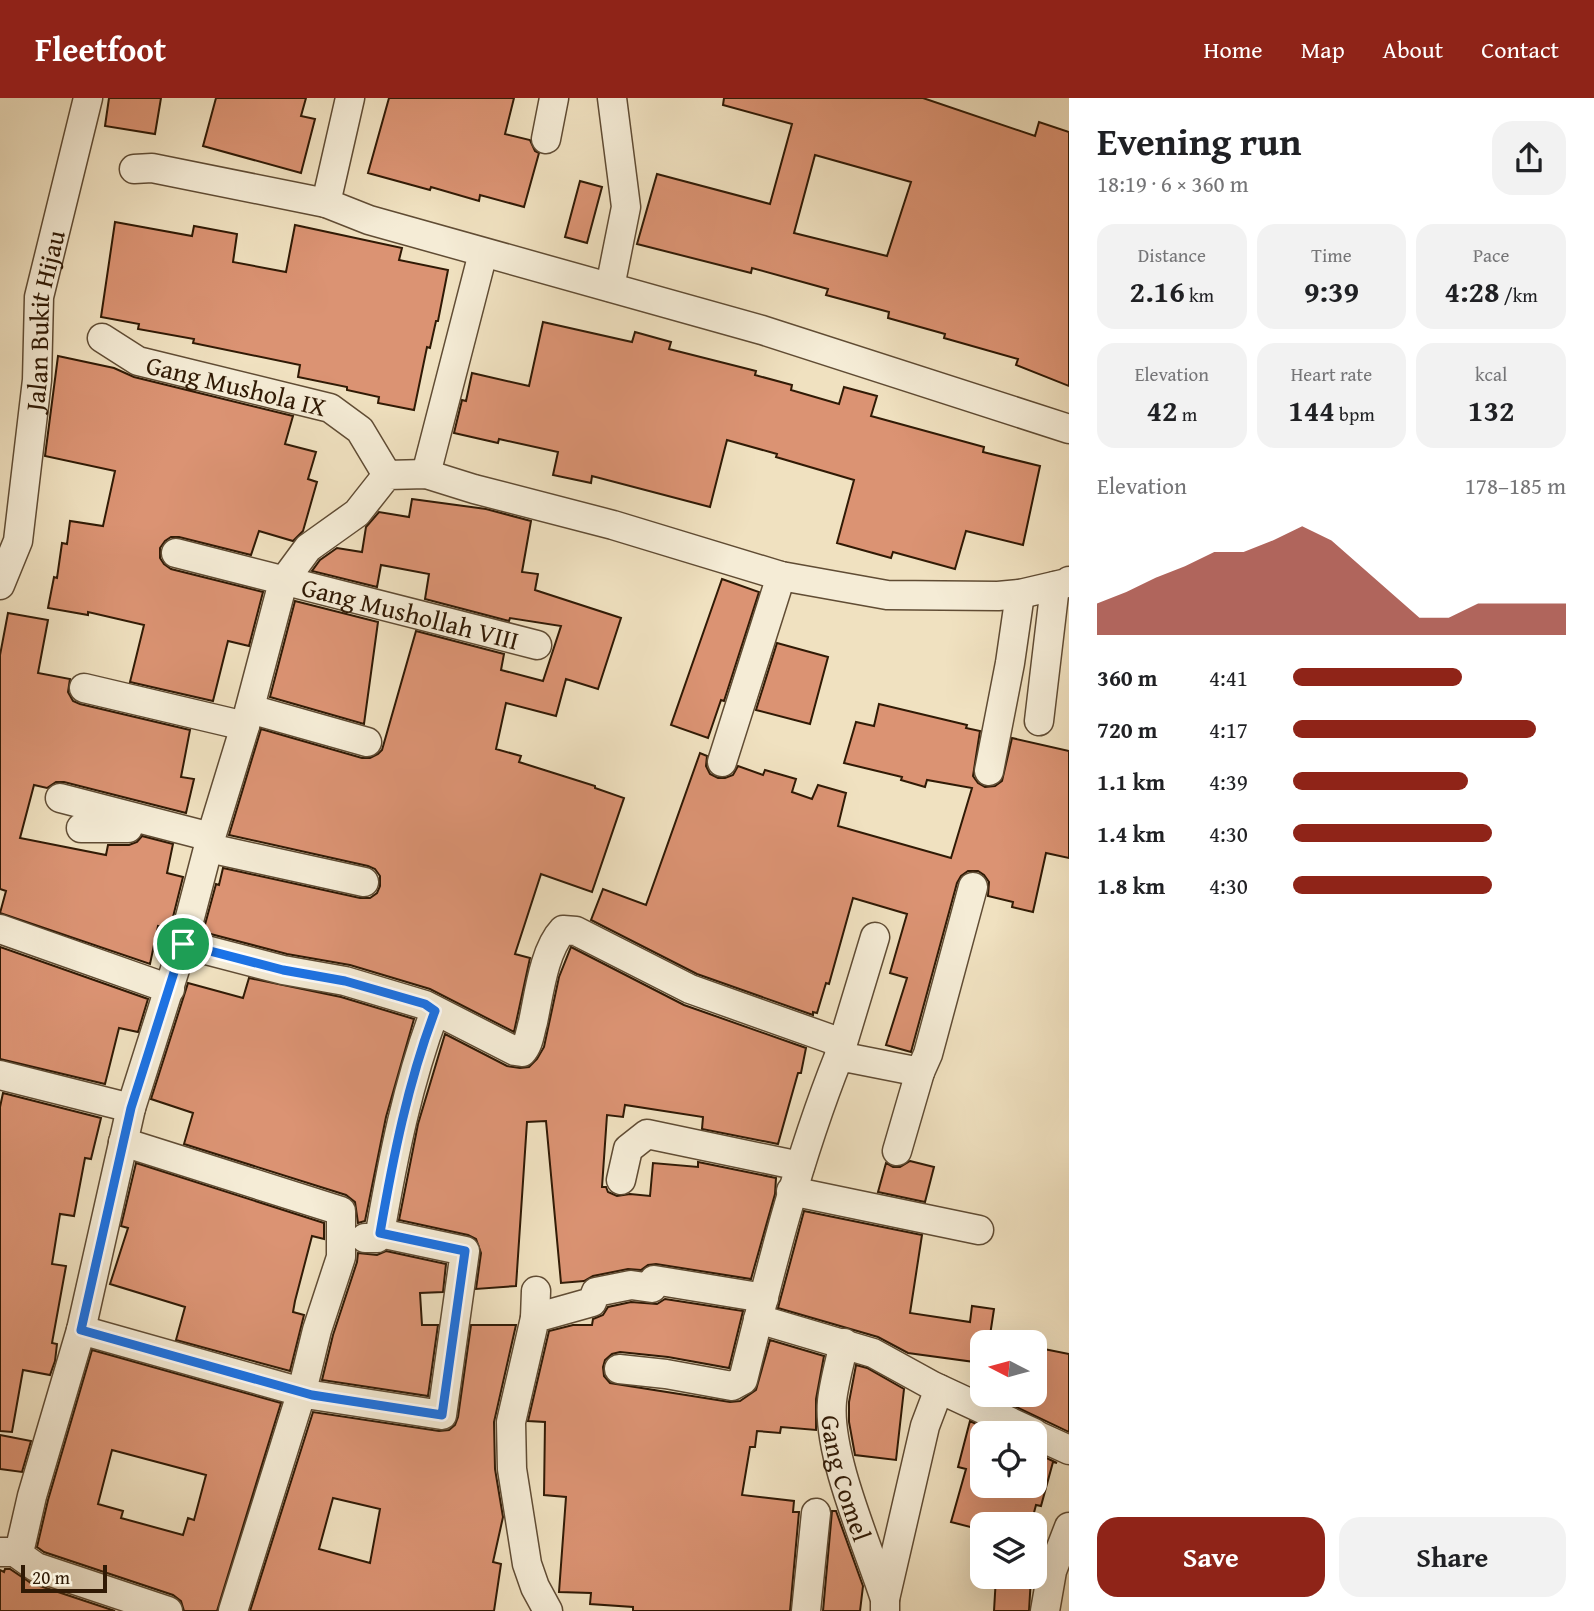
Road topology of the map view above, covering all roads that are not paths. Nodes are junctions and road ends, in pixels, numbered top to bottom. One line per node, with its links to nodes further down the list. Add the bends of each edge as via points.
1 (88, 98): 18 (street, Jalan Bukit Hijau, via 39,297 37,380 18,541)
2 (350, 98): 7 (street)
3 (554, 98): 5 (street)
4 (612, 98): 9 (street, via 626,207)
5 (546, 139)
6 (134, 169): 7 (street, via 152,168)
7 (326, 203): 8 (street)
8 (483, 253): 9 (street); 12 (street)
9 (610, 287): 11 (street, via 762,330)
10 (102, 338): 13 (street, Gang Mushola IX, via 138,361 330,408 360,430)
11 (1069, 429)
12 (426, 474): 13 (street); 15 (street)
13 (387, 475): 16 (street, via 357,513 309,548)
14 (176, 553): 16 (street, Gang Mushollah VIII)
15 (781, 576): 19 (street, via 887,596); 25 (street)
16 (283, 582): 20 (street, Gang Mushollah VIII); 22 (street)
17 (1065, 584): 19 (street); 23 (street)
18 (0, 585)
19 (1020, 594): 26 (street)
20 (537, 645)
21 (84, 688): 22 (street)
22 (248, 718): 24 (street); 29 (street)
23 (1039, 721)
24 (367, 742)
25 (722, 762)
26 (989, 771)
27 (60, 798): 29 (street)
28 (81, 828): 29 (street, via 130,828)
29 (210, 842): 30 (street); 34 (street)
30 (364, 881)
31 (973, 887): 38 (street)
32 (0, 929): 35 (street)
33 (875, 937): 37 (street)
34 (183, 944): 35 (street); 36 (street, via 345,981)
35 (170, 989): 40 (street)
36 (435, 1011): 37 (street, via 522,1052 554,939 563,930 576,931 690,989); 46 (street, via 392,1164)
37 (840, 1049): 38 (street); 43 (street)
38 (920, 1072): 42 (street)
39 (0, 1075): 40 (street)
40 (131, 1108): 41 (street)
41 (123, 1142): 47 (street, via 341,1211); 49 (street)
42 (897, 1151)
43 (796, 1179): 44 (street, via 647,1134 628,1149); 45 (street); 48 (street)
44 (621, 1180)
45 (979, 1230)
46 (380, 1233): 47 (street, via 373,1238); 53 (street, via 465,1251 442,1415)
47 (341, 1236): 53 (street, via 341,1257)
48 (761, 1309): 50 (street); 51 (street, via 743,1380 732,1386); 63 (street, via 654,1280 652,1287 631,1285 596,1292 592,1302 536,1305 510,1429 512,1469 537,1564 535,1587)
49 (81, 1330): 53 (street); 59 (street, via 21,1544)
50 (844, 1343): 52 (street, via 873,1353); 60 (street, Gang Comel, via 832,1424 843,1475)
51 (619, 1369)
52 (939, 1389): 54 (street); 60 (street, via 925,1426)
53 (302, 1391): 62 (street)
54 (1008, 1421)
55 (1047, 1439): 56 (street)
56 (1069, 1450)
57 (816, 1513): 64 (street)
58 (1069, 1527): 65 (street, via 1052,1571)
59 (8, 1552): 61 (street, via 36,1567)
60 (885, 1605)
61 (168, 1611)
62 (233, 1611)
63 (548, 1611)
64 (806, 1611)
65 (1045, 1611)

